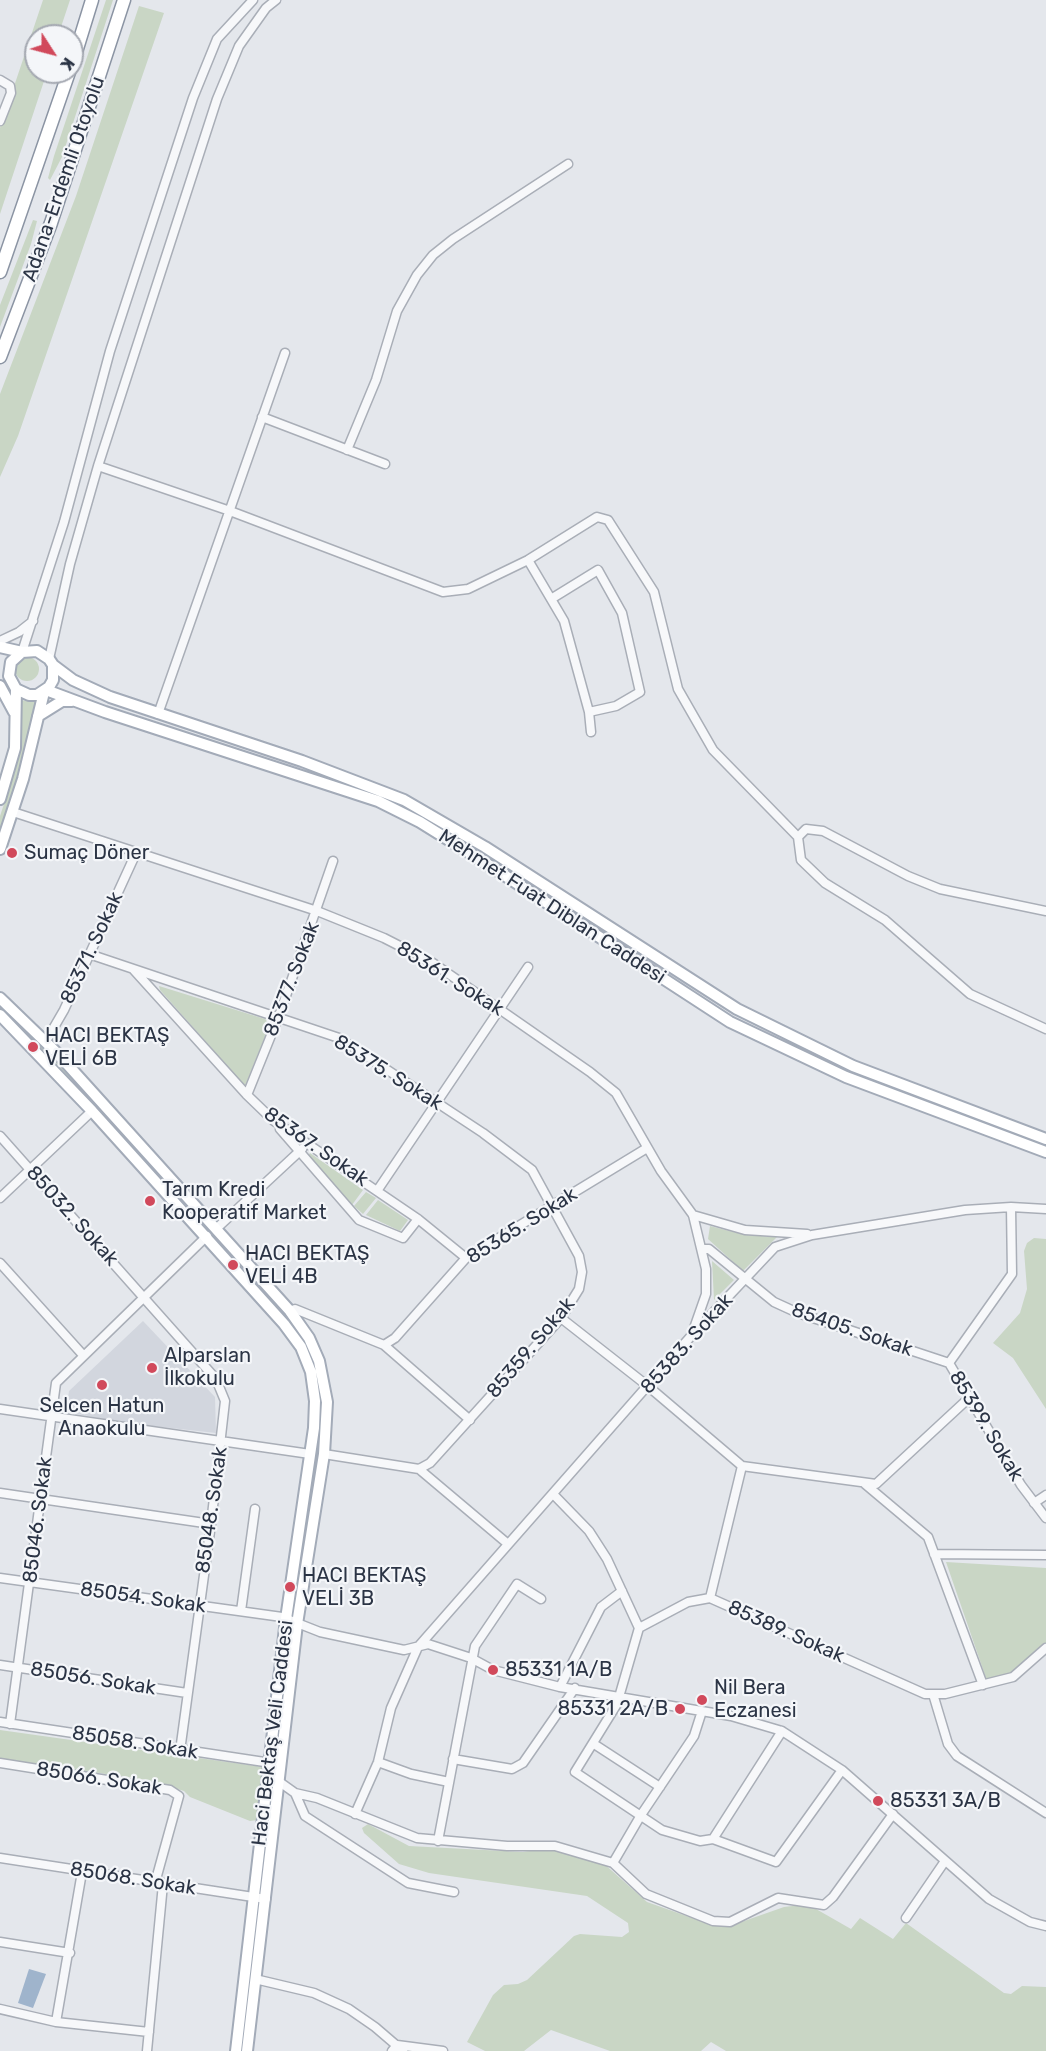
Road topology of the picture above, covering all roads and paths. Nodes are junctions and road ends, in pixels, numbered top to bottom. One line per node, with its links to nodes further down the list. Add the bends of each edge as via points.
1 (92, 0): 5 (highway, Adana-Erdemli Otoyolu)
2 (124, 0): 12 (highway, Adana-Erdemli Otoyolu, via 51,223)
3 (253, 0): 20 (street, via 217,39 193,98 110,351)
4 (276, 0): 16 (street, via 239,46 217,99)
5 (84, 26)
6 (0, 80): 8 (street, via 10,86 11,93)
7 (65, 84): 10 (highway, Adana-Erdemli Otoyolu)
8 (0, 121)
9 (568, 164): 14 (street, via 453,239 417,275 397,311 376,380)
10 (0, 272)
11 (285, 353): 13 (street)
12 (0, 357)
13 (262, 417): 14 (street); 17 (street)
14 (347, 450): 15 (street)
15 (385, 464)
16 (98, 466): 17 (street); 24 (street, via 70,564)
17 (230, 511): 18 (street, via 443,592 468,589); 32 (street)
18 (528, 560): 19 (street); 37 (street, via 597,517 608,520 654,592 678,689 713,750)
19 (551, 599): 30 (street, via 564,621); 30 (street, via 598,570 622,613 640,692 616,706)
20 (33, 620): 21 (street); 23 (street)
21 (0, 641)
22 (0, 647): 23 (main road)
23 (22, 652): 24 (main road, via 37,651); 25 (main road)
24 (51, 662): 28 (main road, via 53,680); 32 (main road, Mehmet Fuat Diblan Caddesi, via 74,680)
25 (4, 675): 27 (main road)
26 (0, 686): 31 (main road)
27 (16, 689): 28 (main road, via 29,696); 31 (main road)
28 (45, 691): 29 (main road, Mehmet Fuat Diblan Caddesi); 33 (main road)
29 (75, 701): 33 (main road, via 62,700); 61 (main road, Mehmet Fuat Diblan Caddesi, via 378,801 430,829 730,1022 846,1077)
30 (589, 712): 34 (street)
31 (15, 714): 35 (main road, via 15,748)
32 (158, 714): 57 (main road, Mehmet Fuat Diblan Caddesi, via 302,761 404,800 758,1020 853,1066)
33 (38, 716): 36 (main road)
34 (591, 732)
35 (0, 799)
36 (13, 812): 38 (main road); 39 (street, 85361. Sokak)
37 (798, 837): 42 (street, via 806,829 824,831 940,889); 50 (street, via 801,860 825,884 885,920 970,994)
38 (0, 849)
39 (136, 853): 41 (street, 85361. Sokak); 43 (street, 85371. Sokak)
40 (333, 861): 41 (street, 85377. Sokak)
41 (317, 911): 47 (street, 85361. Sokak, via 433,963); 49 (street, 85377. Sokak)
42 (1046, 911)
43 (89, 954): 45 (street, 85375. Sokak); 51 (street, 85371. Sokak)
44 (528, 967): 47 (street)
45 (132, 968): 49 (street, 85375. Sokak); 52 (street, 85367. Sokak)
46 (0, 998): 51 (main road, Haci Bektaş Veli Caddesi)
47 (501, 1010): 53 (street); 59 (street, 85361. Sokak, via 616,1093)
48 (0, 1015): 54 (main road, Haci Bektaş Veli Caddesi)
49 (277, 1017): 52 (street, 85377. Sokak); 53 (street, 85375. Sokak, via 339,1038)
50 (1046, 1029)
51 (46, 1041): 70 (main road, Haci Bektaş Veli Caddesi)
52 (247, 1095): 55 (street, 85367. Sokak)
53 (436, 1102): 63 (street); 65 (street, 85375. Sokak, via 532,1170)
54 (92, 1111): 62 (street); 72 (main road, Haci Bektaş Veli Caddesi)
55 (274, 1121): 58 (street, 85367. Sokak); 60 (street)
56 (0, 1136): 62 (street, 85032. Sokak)
57 (1046, 1139)
58 (306, 1144): 60 (street); 63 (street, 85367. Sokak)
59 (647, 1148): 65 (street, 85365. Sokak); 68 (street, 85361. Sokak)
60 (298, 1152): 69 (street, via 359,1220 403,1238); 70 (street)
61 (1046, 1152)
62 (30, 1170): 64 (street); 77 (street, 85032. Sokak)
63 (377, 1191): 69 (street, 85367. Sokak)
64 (0, 1197)
65 (551, 1207): 74 (street, 85365. Sokak); 79 (street, 85359. Sokak, via 579,1256 582,1272 579,1289)
66 (1011, 1207): 67 (street, 85383. Sokak); 71 (street, 85383. Sokak, via 965,1210); 83 (street, via 1012,1274)
67 (1046, 1209)
68 (693, 1215): 71 (street, via 745,1230); 73 (street, 85361. Sokak)
69 (418, 1219): 74 (street, 85367. Sokak)
70 (217, 1228): 78 (main road, Haci Bektaş Veli Caddesi)
71 (812, 1235): 76 (street, 85383. Sokak, via 775,1247)
72 (207, 1236): 77 (street, 85046. Sokak); 90 (main road, Haci Bektaş Veli Caddesi, via 301,1347 311,1372 315,1401)
73 (702, 1249): 76 (street, 85405. Sokak, via 709,1249); 80 (street, 85361. Sokak, via 706,1294)
74 (466, 1258): 81 (street, 85365. Sokak, via 395,1338)
75 (0, 1263): 82 (street)
76 (745, 1279): 80 (street, 85383. Sokak); 83 (street, 85405. Sokak, via 774,1302 798,1313)
77 (143, 1296): 82 (street, 85046. Sokak); 89 (street, 85048. Sokak, via 216,1379 225,1401)
78 (290, 1311): 81 (street, via 295,1309); 91 (main road, Haci Bektaş Veli Caddesi, via 320,1361 327,1402)
79 (561, 1318): 84 (street); 88 (street, 85359. Sokak)
80 (692, 1335): 84 (street, 85383. Sokak)
81 (384, 1345): 88 (street)
82 (83, 1355): 87 (street, 85046. Sokak, via 56,1383)
83 (949, 1363): 85 (street, 85399. Sokak)
84 (649, 1387): 92 (street); 96 (street, 85383. Sokak)
85 (970, 1397): 94 (street, via 876,1484); 99 (street, 85399. Sokak)
86 (0, 1409): 87 (street)
87 (51, 1416): 89 (street); 98 (street, 85046. Sokak)
88 (470, 1420): 93 (street, 85359. Sokak, via 430,1463)
89 (222, 1440): 90 (street); 102 (street, 85048. Sokak)
90 (310, 1454): 113 (main road, Haci Bektaş Veli Caddesi)
91 (324, 1454): 93 (street); 114 (main road, Haci Bektaş Veli Caddesi)
92 (742, 1466): 94 (street); 109 (street)
93 (419, 1469): 103 (street)
94 (865, 1484): 104 (street, via 928,1537)
95 (0, 1493): 98 (street)
96 (554, 1495): 103 (street, 85383. Sokak); 108 (street, via 589,1530)
97 (1046, 1495): 99 (street)
98 (40, 1498): 102 (street); 107 (street, 85046. Sokak)
99 (1034, 1503): 101 (street, 85399. Sokak)
100 (255, 1509): 112 (street)
101 (1046, 1518)
102 (211, 1524): 111 (street, 85048. Sokak)
103 (508, 1544): 116 (street, 85383. Sokak)
104 (934, 1554): 105 (street); 121 (street)
105 (1046, 1555)
106 (0, 1578): 107 (street, 85054. Sokak)
107 (30, 1582): 111 (street, 85054. Sokak); 120 (street, 85046. Sokak)
108 (622, 1591): 115 (street); 122 (street, via 601,1607)
109 (710, 1598): 115 (street, 85389. Sokak, via 688,1602); 125 (street, 85389. Sokak, via 923,1694)
110 (541, 1599): 118 (street, via 517,1584 483,1633)
111 (199, 1606): 112 (street, 85054. Sokak); 124 (street, 85048. Sokak)
112 (241, 1611): 113 (street, 85054. Sokak)
113 (286, 1619): 114 (street, 85054. Sokak); 136 (main road, Haci Bektaş Veli Caddesi)
114 (297, 1624): 116 (street, 85054. Sokak, via 404,1650); 139 (main road, Haci Bektaş Veli Caddesi)
115 (639, 1628): 126 (street)
116 (418, 1647): 118 (street, 85054. Sokak, via 428,1644); 134 (street, 85383. Sokak, via 391,1708)
117 (1046, 1648): 121 (street, via 1013,1677)
118 (471, 1658): 122 (street, 85054. Sokak, via 493,1670); 133 (street)
119 (0, 1665): 120 (street, 85056. Sokak)
120 (18, 1668): 124 (street, 85056. Sokak); 129 (street, 85046. Sokak)
121 (983, 1685): 125 (street)
122 (560, 1687): 123 (street, 85054. Sokak)
123 (575, 1688): 126 (street, 85054. Sokak); 133 (street, via 523,1763 512,1769)
124 (187, 1693): 132 (street, 85048. Sokak)
125 (933, 1694): 142 (street, via 948,1744 957,1756)
126 (620, 1698): 127 (street, 85054. Sokak); 131 (street)
127 (702, 1711): 130 (street, 85054. Sokak); 140 (street, via 694,1736)
128 (0, 1722): 129 (street, 85058. Sokak)
129 (10, 1724): 132 (street, 85058. Sokak)
130 (782, 1731): 137 (street, 85054. Sokak); 146 (street)
131 (594, 1744): 140 (street); 145 (street, via 575,1772)
132 (180, 1751): 136 (street, 85058. Sokak)
133 (453, 1759): 138 (street)
134 (378, 1762): 138 (street); 143 (street, 85383. Sokak)
135 (0, 1763): 152 (street, 85066. Sokak, via 170,1790 179,1796)
136 (271, 1763): 154 (main road, Haci Bektaş Veli Caddesi)
137 (842, 1770): 144 (street, 85054. Sokak); 146 (street, via 776,1862)
138 (448, 1782): 147 (street)
139 (281, 1783): 141 (street); 155 (main road, Haci Bektaş Veli Caddesi)
140 (660, 1787): 145 (street)
141 (295, 1793): 143 (street); 153 (street, via 305,1816 408,1883)
142 (1046, 1813)
143 (355, 1814): 147 (street, via 396,1832)
144 (893, 1814): 149 (street, 85054. Sokak); 150 (street, via 824,1905 778,1898 730,1922 713,1921 646,1894)
145 (641, 1815): 146 (street, via 662,1830 700,1840); 150 (street)
146 (713, 1839)
147 (438, 1841): 150 (street, via 555,1846)
148 (0, 1858): 151 (street, 85068. Sokak)
149 (945, 1861): 156 (street); 157 (street, 85054. Sokak, via 989,1899 1030,1922)
150 (613, 1863)
151 (82, 1872): 152 (street, 85068. Sokak); 159 (street)
152 (159, 1883): 154 (street, 85068. Sokak); 163 (street)
153 (454, 1892)
154 (254, 1897): 155 (street, 85068. Sokak); 166 (main road, Haci Bektaş Veli Caddesi)
155 (266, 1899): 160 (main road, Haci Bektaş Veli Caddesi)
156 (906, 1918)
157 (1046, 1926)
158 (0, 1942): 159 (street)
159 (70, 1953): 162 (street)
160 (255, 1979): 164 (street, via 314,1994 349,2009); 167 (main road, Haci Bektaş Veli Caddesi)
161 (0, 2009): 162 (street)
162 (56, 2022): 163 (street)
163 (149, 2032): 165 (street)
164 (397, 2049): 168 (street)
165 (147, 2051)
166 (236, 2051)
167 (247, 2051)
168 (443, 2051)

